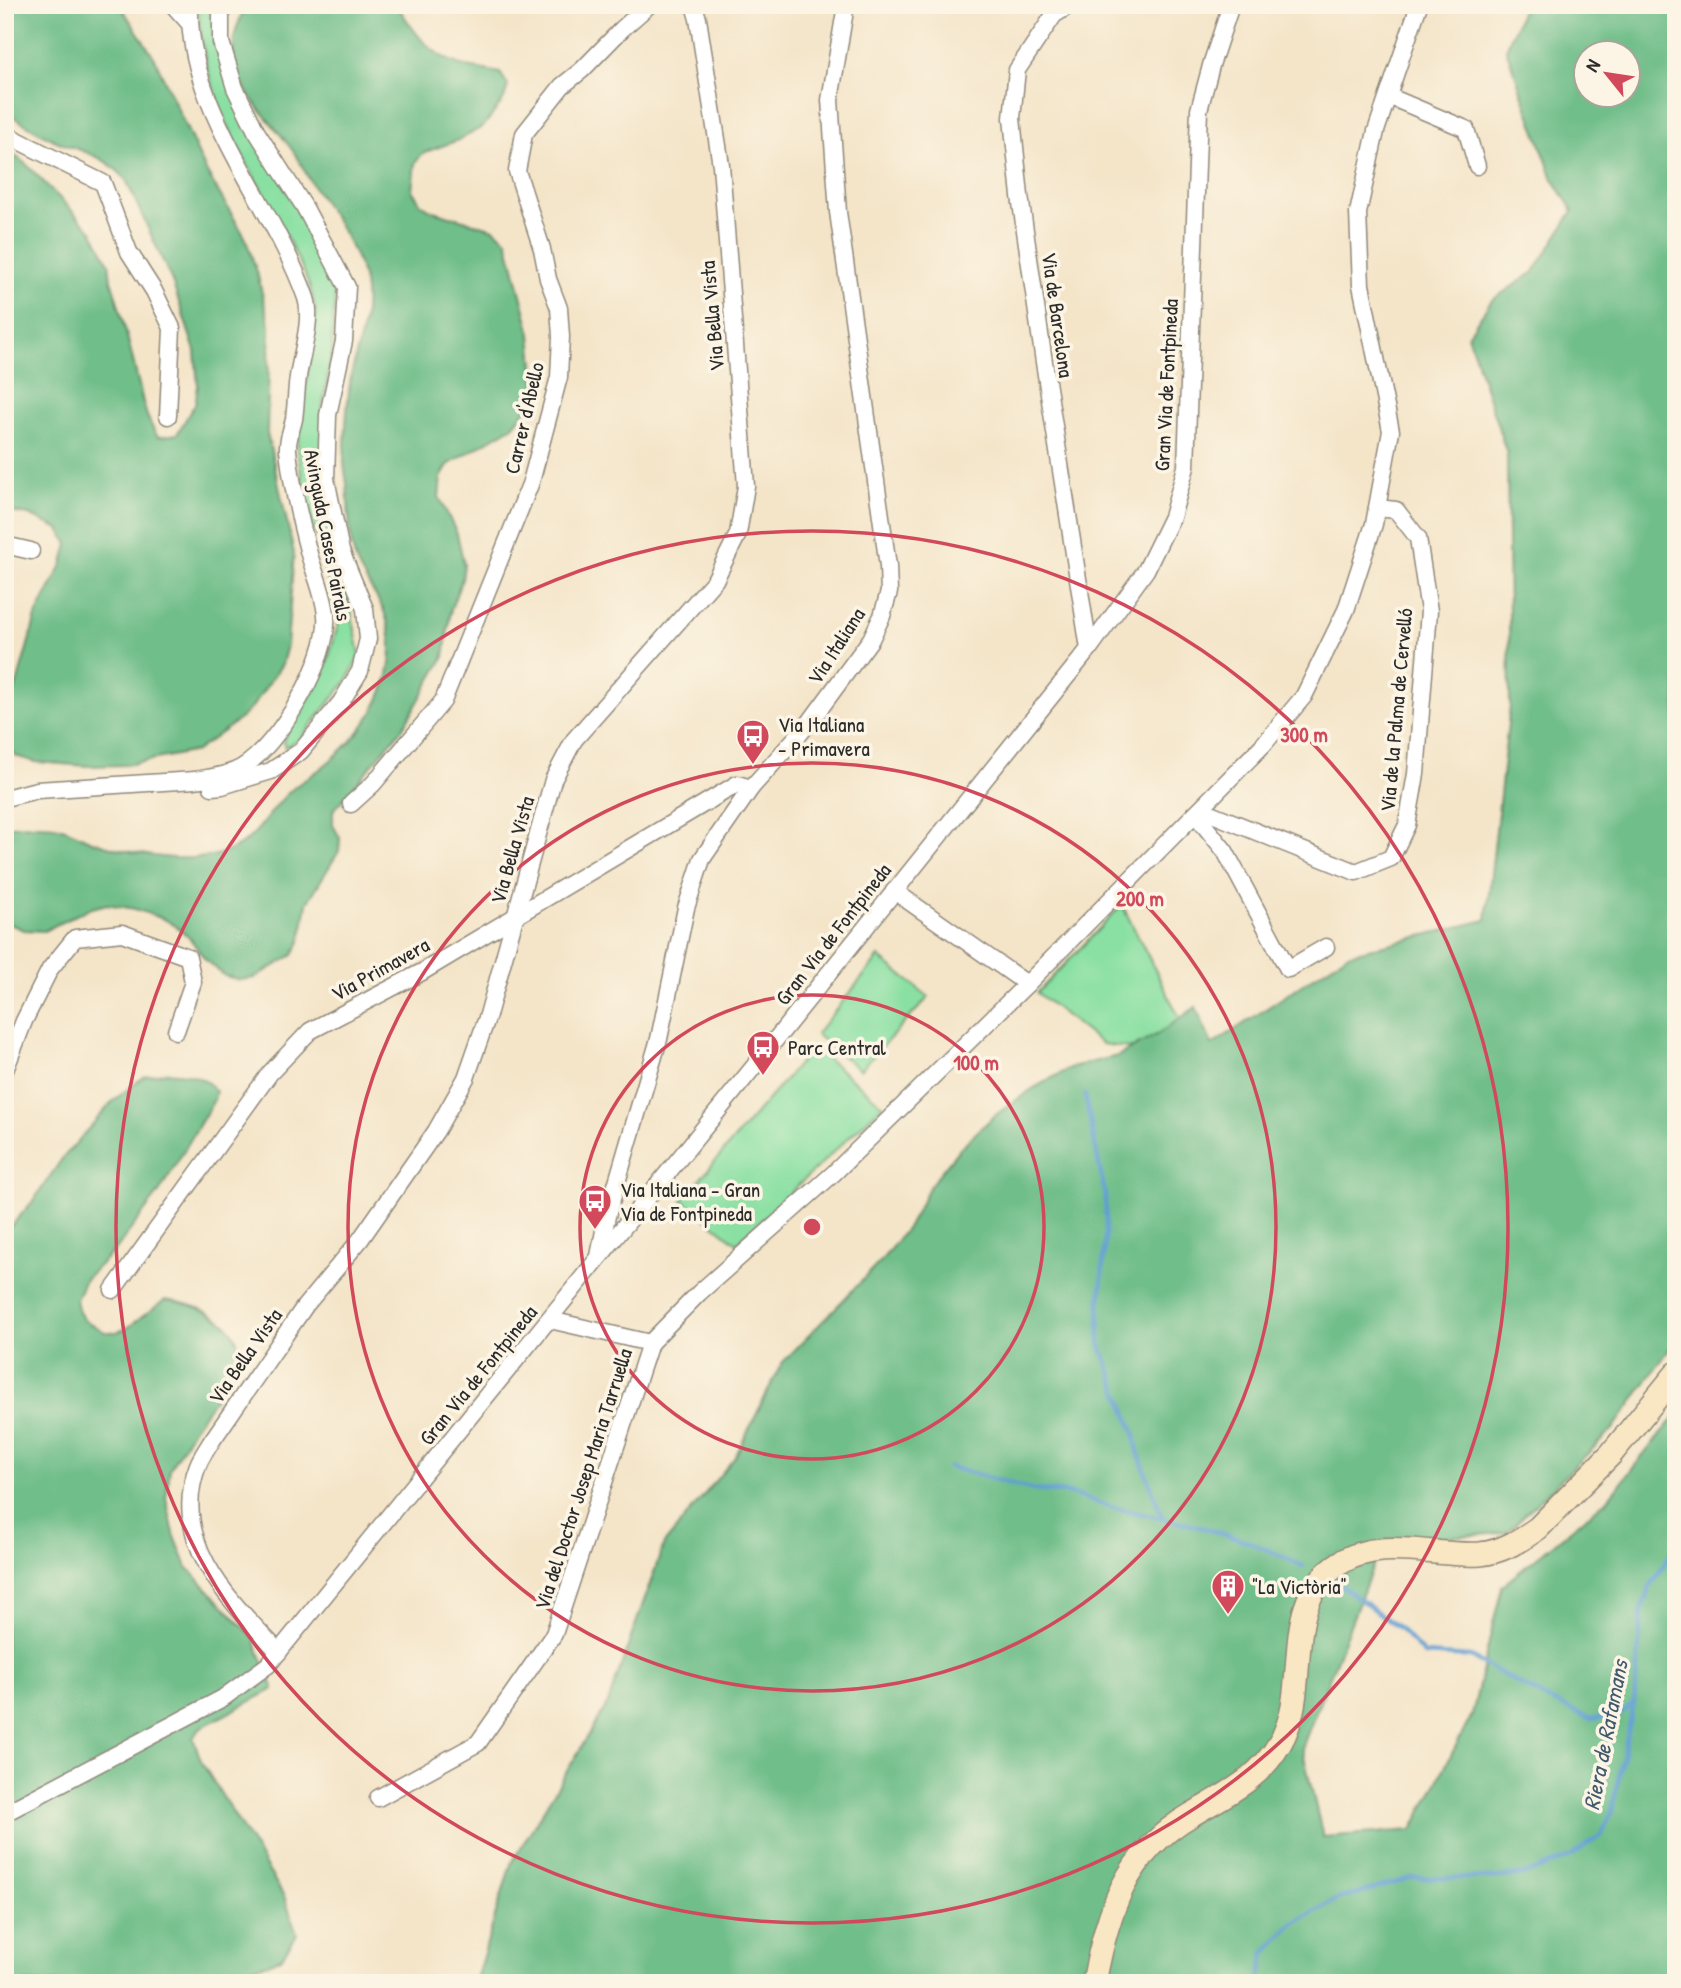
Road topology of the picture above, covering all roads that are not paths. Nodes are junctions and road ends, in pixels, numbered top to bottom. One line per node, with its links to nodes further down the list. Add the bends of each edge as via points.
1 (173, 5): 12 (street)
2 (190, 5): 12 (street, Avinguda Cases Pairals)
3 (224, 5): 21 (street, Avinguda Cases Pairals, via 221,42 235,88 347,287 344,341 328,415 326,480 341,551 365,608 368,639 360,671 341,702 301,751 271,771 222,786 184,789)
4 (649, 5): 24 (street, Carrer d'Abello, via 562,86 524,134 517,171 559,308 559,377 528,493 443,701 373,785)
5 (694, 5): 27 (street, Via Bella Vista, via 721,165 746,486 738,534 715,580 574,740 553,780)
6 (846, 5): 22 (street, Via Italiana, via 830,100 832,155 889,592 882,617 863,650 810,722)
7 (1039, 5): 11 (street)
8 (1070, 5): 11 (street, Via de Barcelona)
9 (1231, 5): 20 (street, Gran Via de Fontpineda, via 1199,110 1186,467 1172,517 1146,570)
10 (1419, 5): 13 (street, Via del Doctor Josep Maria Tarruella)
11 (1054, 15): 20 (street, Via de Barcelona, via 1017,70 1012,118)
12 (190, 24): 21 (street, Avinguda Cases Pairals, via 200,78 214,118 276,230 307,302 288,448 309,553 323,596 327,634 284,726 256,757 221,776)
13 (1388, 96): 15 (street, via 1466,129); 17 (street, Via del Doctor Josep Maria Tarruella, via 1358,212 1361,285 1391,431)
14 (5, 134): 16 (street, via 103,183 129,252 172,328)
15 (1477, 166)
16 (168, 416)
17 (1377, 508): 25 (street, Via del Doctor Josep Maria Tarruella, via 1346,610 1304,696); 25 (street, Via de la Palma de Cervelló, via 1396,510 1418,538 1429,611 1416,774 1407,825 1391,858 1356,872)
18 (5, 545): 19 (street)
19 (31, 551)
20 (1088, 649): 26 (street, Gran Via de Fontpineda)
21 (150, 784): 23 (street, via 37,790)
22 (751, 788): 27 (street, Via Primavera, via 737,784); 32 (street, Via Italiana, via 702,859 692,882 659,1039)
23 (5, 798)
24 (351, 804)
25 (1198, 811): 28 (street, via 1225,851 1288,969); 29 (street, Via del Doctor Josep Maria Tarruella)
26 (894, 891): 29 (street); 32 (street, Gran Via de Fontpineda)
27 (516, 914): 33 (street, Via Primavera, via 422,972 310,1031 270,1073); 37 (street, Via Bella Vista, via 466,1078 436,1131 360,1240 305,1306 198,1465 191,1509 202,1556 234,1606)
28 (1326, 947)
29 (1027, 984): 35 (street, Via del Doctor Josep Maria Tarruella, via 834,1173)
30 (176, 1031): 31 (street, via 193,982 188,957 122,933 75,938 50,969)
31 (5, 1070)
32 (598, 1259): 34 (street, Gran Via de Fontpineda)
33 (113, 1290)
34 (550, 1320): 35 (street); 37 (street, Gran Via de Fontpineda)
35 (650, 1343): 38 (street, Via del Doctor Josep Maria Tarruella, via 554,1634 478,1743)
36 (1676, 1374): 40 (main road, via 1611,1454 1524,1538 1482,1554 1368,1552 1329,1571 1310,1598 1301,1622 1293,1711 1282,1740 1249,1782 1173,1826 1132,1870 1107,1922)
37 (279, 1652): 39 (street, Gran Via de Fontpineda, via 253,1678 223,1698)
38 (378, 1798)
39 (5, 1813)
40 (1094, 1983)

